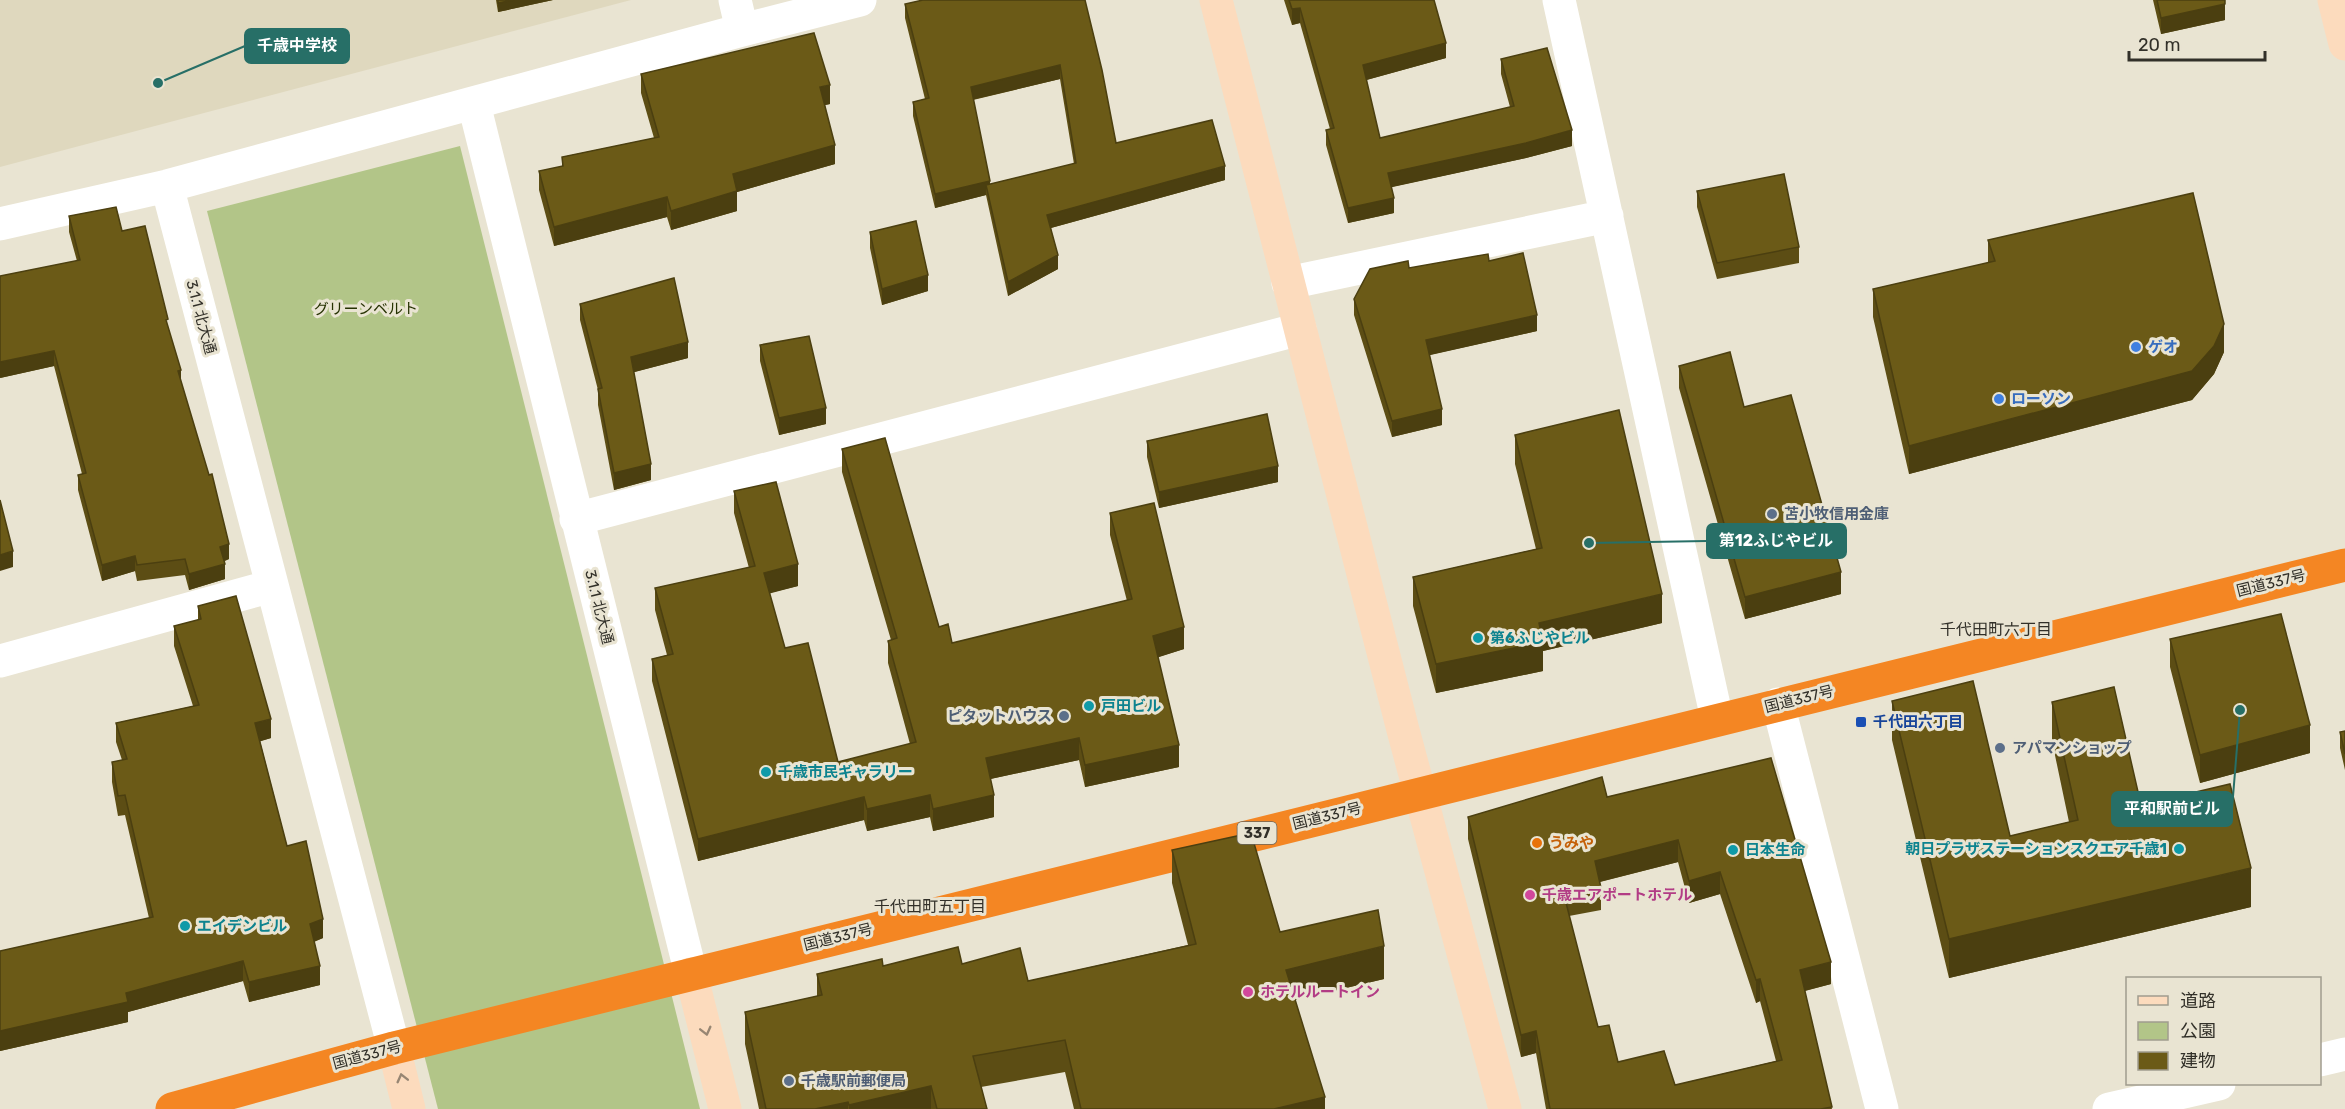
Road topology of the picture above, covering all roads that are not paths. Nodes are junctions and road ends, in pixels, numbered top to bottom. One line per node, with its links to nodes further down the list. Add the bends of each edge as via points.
1 (860, 0): 5 (street)
2 (1216, 0): 11 (street)
3 (1559, 0): 9 (street)
4 (2334, 0): 6 (street)
5 (738, 15): 7 (street)
6 (2345, 44)
7 (474, 104): 8 (street); 13 (street, 3.1.1 北大通)
8 (167, 186): 10 (street); 15 (street, 3.1.1 北大通)
9 (1607, 216): 11 (street); 18 (street)
10 (0, 224)
11 (1288, 283): 12 (street)
12 (1300, 329): 13 (street); 19 (street)
13 (576, 519): 20 (street, 3.1.1 北大通)
14 (2345, 565): 17 (highway, 国道337号 / 337)
15 (272, 586): 16 (street); 21 (street, 3.1.1 北大通)
16 (0, 661)
17 (1778, 704): 18 (highway, 国道337号 / 337); 29 (street)
18 (1717, 719): 19 (highway, 国道337号 / 337)
19 (1420, 792): 20 (highway, 国道337号 / 337); 28 (street)
20 (691, 974): 21 (highway, 国道337号 / 337); 27 (street, 3.1.1 北大通, one-way to 27)
21 (394, 1047): 25 (highway, 国道337号 / 337); 26 (street, 3.1.1 北大通, one-way to 21)
22 (2345, 1054): 23 (street)
23 (2321, 1060)
24 (2211, 1085): 30 (street)
25 (172, 1109)
26 (409, 1109)
27 (725, 1109)
28 (1505, 1109)
29 (1882, 1109)
30 (2109, 1109)

